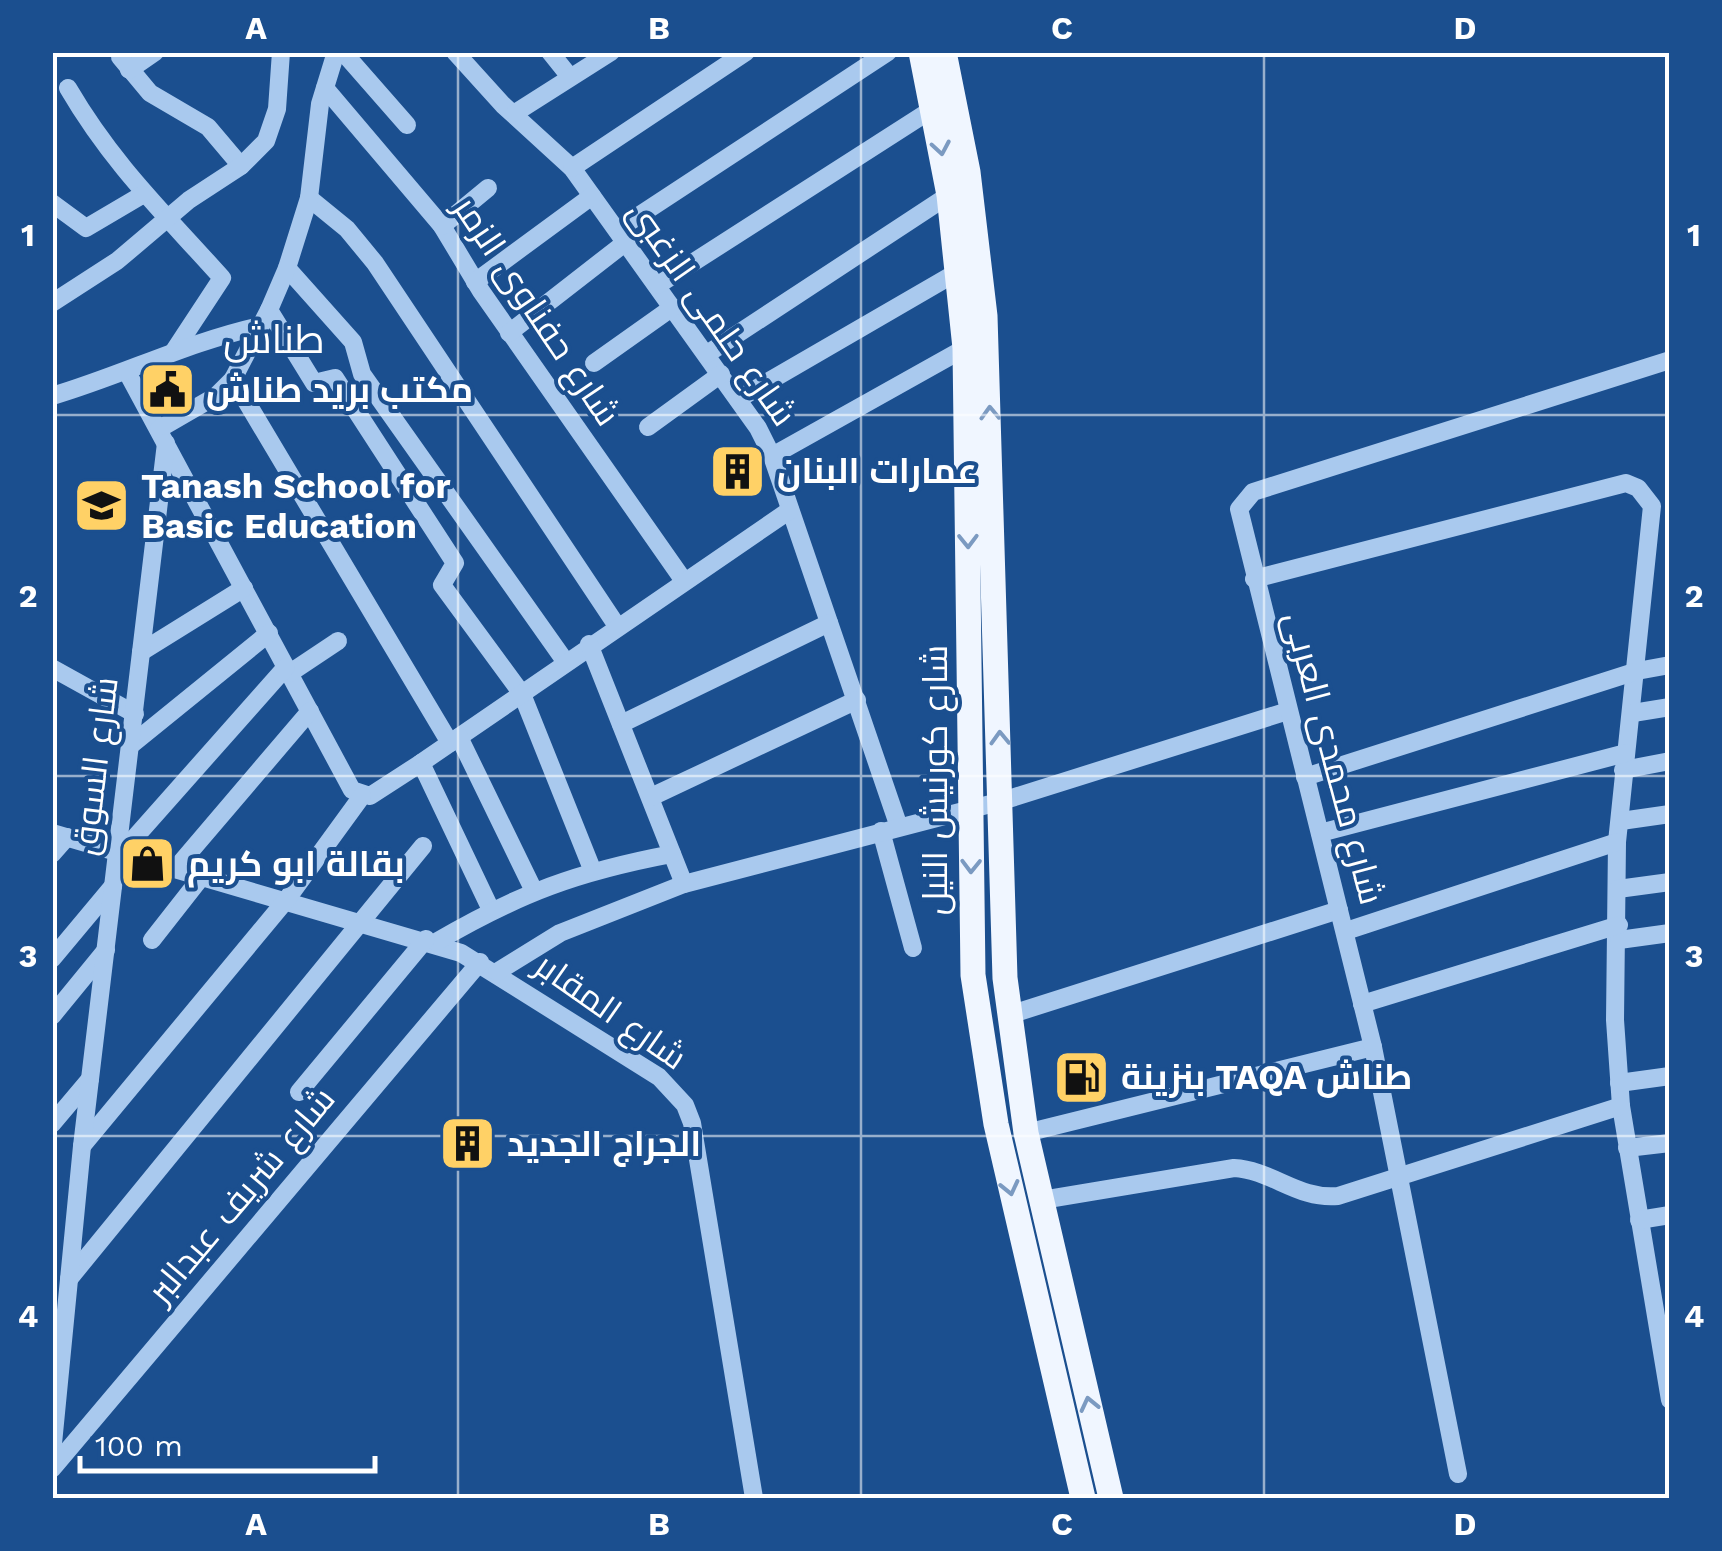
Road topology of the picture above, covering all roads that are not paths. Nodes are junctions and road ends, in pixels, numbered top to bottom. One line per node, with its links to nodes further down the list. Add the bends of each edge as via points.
1 (155, 52): 17 (street, via 125,64 162,103 208,126)
2 (281, 52): 17 (street, via 274,126)
3 (340, 52): 13 (street); 16 (street)
4 (455, 52): 15 (street, شارع حلمى الزغبى)
5 (550, 52): 11 (street)
6 (611, 52): 11 (street)
7 (746, 52): 18 (street)
8 (888, 52): 27 (street)
9 (921, 52): 14 (main road, شارع كورنيش النيل)
10 (944, 52): 80 (main road, شارع كورنيش النيل, one-way to 10, via 985,316 968,172)
11 (570, 77): 15 (street)
12 (68, 88): 20 (street)
13 (325, 88): 23 (street); 26 (street, شارع حفناوى الزمر)
14 (934, 108): 21 (main road, شارع كورنيش النيل, one-way to 21); 31 (street)
15 (514, 113): 18 (street, شارع حلمى الزغبى)
16 (407, 125)
17 (240, 166): 25 (street)
18 (572, 168): 22 (street, شارع حلمى الزغبى)
19 (488, 188): 26 (street)
20 (142, 195): 24 (street, via 86,228); 25 (street)
21 (949, 195): 29 (main road, شارع كورنيش النيل); 38 (street)
22 (592, 196): 27 (street, شارع حلمى الزغبى); 30 (street)
23 (308, 198): 28 (street); 54 (street, via 347,228 376,263)
24 (56, 212)
25 (165, 219): 32 (street, via 117,261); 37 (street, via 222,278)
26 (442, 226): 30 (street, شارع حفناوى الزمر)
27 (621, 236): 31 (street, شارع حلمى الزغبى); 35 (street)
28 (288, 268): 34 (street); 59 (street, via 353,342 362,374)
29 (959, 271): 36 (main road, شارع كورنيش النيل); 45 (street)
30 (475, 282): 35 (street, شارع حفناوى الزمر)
31 (658, 285): 33 (street, شارع حلمى الزغبى)
32 (52, 302)
33 (673, 307): 38 (street, شارع حلمى الزغبى); 40 (street)
34 (265, 318): 37 (street); 43 (street); 64 (street, via 314,383 336,380 455,564 442,585)
35 (509, 332): 51 (street, شارع حفناوى الزمر)
36 (965, 348): 48 (street); 81 (main road, شارع كورنيش النيل, one-way to 81)
37 (174, 351): 41 (street)
38 (707, 354): 42 (street, شارع حلمى الزغبى)
39 (1670, 360): 50 (street, شارع محمدى العربى, via 1253,492 1239,509)
40 (594, 363)
41 (126, 372): 44 (street); 47 (street)
42 (721, 374): 45 (street, شارع حلمى الزغبى); 46 (street)
43 (233, 379): 47 (street); 72 (street)
44 (52, 396)
45 (740, 398): 48 (street, شارع حلمى الزغبى)
46 (648, 427)
47 (162, 436): 52 (street); 58 (street, شارع السوق)
48 (772, 456): 49 (street, شارع حلمى الزغبى)
49 (790, 510): 51 (street); 53 (street, شارع حلمى الزغبى)
50 (1254, 578): 63 (street, via 1626,483 1646,496 1654,518); 68 (street, شارع محمدى العربى)
51 (684, 581): 54 (street)
52 (244, 588): 55 (street); 58 (street)
53 (829, 623): 65 (street, شارع حلمى الزغبى); 71 (street)
54 (616, 626): 57 (street)
55 (269, 633): 62 (street); 73 (street)
56 (338, 641): 62 (street)
57 (589, 644): 59 (street); 71 (street)
58 (141, 652): 70 (street, شارع السوق)
59 (566, 661): 64 (street)
60 (1670, 666): 63 (street)
61 (52, 668): 70 (street)
62 (288, 670): 67 (street); 89 (street)
63 (1637, 671): 69 (street); 77 (street)
64 (522, 694): 72 (street); 93 (street)
65 (857, 700): 79 (street); 84 (street, شارع حلمى الزغبى)
66 (1670, 706): 69 (street)
67 (310, 711): 78 (street); 92 (street)
68 (1288, 711): 77 (street, شارع محمدى العربى); 80 (street)
69 (1633, 713): 74 (street)
70 (136, 714): 73 (street, شارع السوق)
71 (621, 724): 79 (street)
72 (454, 740): 76 (street); 98 (street)
73 (131, 745): 89 (street, شارع السوق)
74 (1625, 761): 75 (street); 83 (street); 85 (street)
75 (1670, 761)
76 (420, 763): 78 (street, via 370,796); 101 (street)
77 (1305, 777): 85 (street, شارع محمدى العربى)
78 (356, 790): 100 (street)
79 (652, 797): 91 (street)
80 (1002, 801): 81 (street); 116 (main road, شارع كورنيش النيل, via 1000,933)
81 (972, 808): 84 (street); 140 (main road, شارع كورنيش النيل, one-way to 140, via 970,924 986,1074)
82 (1670, 814): 83 (street)
83 (1621, 821): 87 (street)
84 (890, 829): 97 (street); 109 (street, شارع حلمى الزغبى)
85 (1320, 833): 102 (street, شارع محمدى العربى)
86 (60, 835): 89 (street, شارع المقابر); 90 (street)
87 (1617, 842): 99 (street); 104 (street)
88 (422, 846): 103 (street)
89 (120, 851): 92 (street, شارع المقابر); 96 (street, شارع السوق)
90 (52, 854)
91 (672, 854): 93 (street); 97 (street)
92 (177, 867): 94 (street, شارع المقابر)
93 (592, 869): 98 (street)
94 (203, 875): 100 (street, شارع المقابر); 107 (street)
95 (1670, 882): 99 (street)
96 (114, 884): 110 (street, شارع السوق); 111 (street)
97 (684, 884): 113 (street, via 560,932)
98 (534, 889): 101 (street)
99 (1618, 889): 105 (street)
100 (287, 899): 103 (street, شارع المقابر); 126 (street)
101 (491, 910): 108 (street)
102 (1339, 910): 104 (street, شارع محمدى العربى); 116 (street)
103 (363, 921): 108 (street, شارع المقابر); 132 (street)
104 (1346, 931): 114 (street, شارع محمدى العربى)
105 (1619, 933): 106 (street); 114 (street); 120 (street)
106 (1670, 933)
107 (152, 940)
108 (431, 941): 112 (street, شارع المقابر); 121 (street)
109 (914, 948)
110 (106, 950): 115 (street); 119 (street, شارع السوق)
111 (52, 959)
112 (480, 962): 113 (street, شارع المقابر); 137 (street, شارع شريف عبدالبر)
113 (497, 972): 139 (street, شارع المقابر, via 659,1077 685,1105)
114 (1362, 1004): 117 (street, شارع محمدى العربى)
115 (52, 1016)
116 (1009, 1016): 124 (main road, شارع كورنيش النيل)
117 (1373, 1047): 124 (street); 128 (street, شارع محمدى العربى)
118 (1670, 1076): 120 (street)
119 (90, 1078): 123 (street); 126 (street, شارع السوق)
120 (1619, 1083): 122 (street)
121 (298, 1092)
122 (1621, 1106): 127 (street); 128 (street)
123 (52, 1124)
124 (1026, 1133): 129 (main road, شارع كورنيش النيل)
125 (1670, 1143): 127 (street)
126 (82, 1146): 132 (street, شارع السوق)
127 (1627, 1148): 131 (street)
128 (1399, 1178): 129 (street, via 1316,1196 1234,1168); 138 (street, شارع محمدى العربى)
129 (1042, 1200): 141 (main road, شارع كورنيش النيل, one-way to 129)
130 (1670, 1216): 131 (street)
131 (1639, 1220): 135 (street)
132 (70, 1278): 133 (street, شارع السوق)
133 (66, 1334): 134 (street); 136 (street, شارع السوق)
134 (52, 1349)
135 (1669, 1388)
136 (52, 1454)
137 (52, 1469)
138 (1458, 1474)
139 (754, 1498)
140 (1083, 1498)
141 (1111, 1498)

